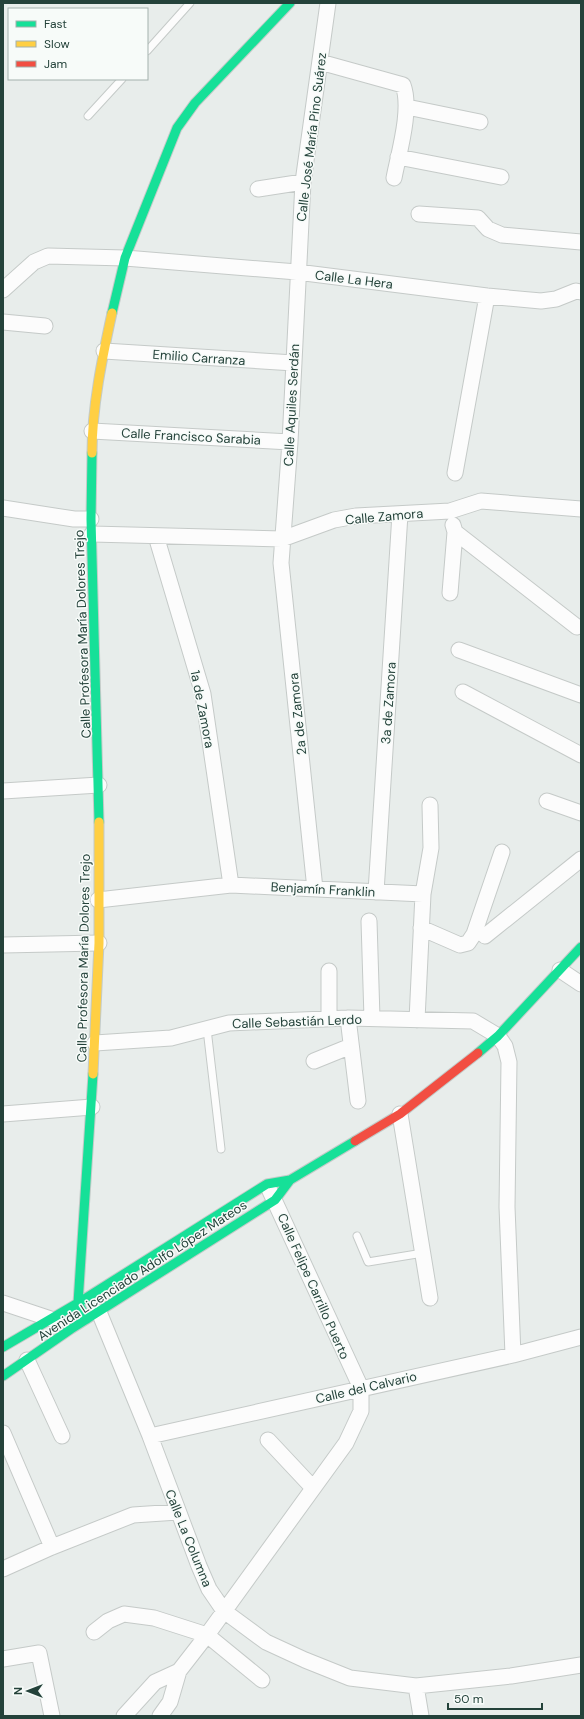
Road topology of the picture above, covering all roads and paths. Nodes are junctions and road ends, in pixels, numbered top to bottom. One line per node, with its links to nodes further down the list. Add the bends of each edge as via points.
1 (190, 3): 4 (lane)
2 (290, 3): 17 (street, Calle Profesora María Dolores Trejo, via 195,103 177,128)
3 (328, 3): 5 (street, Calle José María Pino Suárez)
4 (148, 50)
5 (320, 62): 7 (street, via 403,85); 13 (street, Calle José María Pino Suárez)
6 (121, 80): 8 (lane)
7 (407, 107): 9 (street); 10 (street)
8 (88, 116)
9 (480, 122)
10 (398, 158): 11 (street); 12 (street)
11 (501, 177)
12 (394, 178)
13 (303, 182): 14 (street); 18 (street, Calle José María Pino Suárez)
14 (258, 189)
15 (419, 214): 16 (street, via 478,218 488,229 502,234)
16 (581, 242)
17 (126, 258): 18 (street, Calle La Hera); 20 (street, Calle La Hera, via 48,256 34,262); 24 (street, Calle Profesora María Dolores Trejo)
18 (297, 272): 21 (street, Calle La Hera); 25 (street, Calle Aquiles Serdán)
19 (579, 289): 21 (street, Calle La Hera, via 556,299 541,301)
20 (3, 290)
21 (487, 296): 28 (street)
22 (3, 322): 23 (street)
23 (45, 326)
24 (104, 351): 25 (street, Emilio Carranza); 26 (street, Calle Profesora María Dolores Trejo)
25 (294, 363): 27 (street, Calle Aquiles Serdán)
26 (92, 430): 27 (street, Calle Francisco Sarabia); 33 (street, Calle Profesora María Dolores Trejo)
27 (290, 442): 37 (street, Calle Aquiles Serdán)
28 (455, 473)
29 (3, 508): 33 (street, via 74,519)
30 (581, 509): 31 (street, Calle Zamora, via 481,501)
31 (450, 510): 32 (street, Calle Zamora); 34 (street)
32 (400, 514): 37 (street, Calle Zamora, via 334,520); 53 (street, 3a de Zamora)
33 (91, 519): 35 (street, Calle Profesora María Dolores Trejo)
34 (455, 532): 38 (street); 39 (street)
35 (92, 534): 36 (street, Calle Zamora); 44 (street, Calle Profesora María Dolores Trejo)
36 (156, 536): 37 (street, Calle Zamora); 51 (street, 1a de Zamora, via 203,694)
37 (282, 539): 52 (street, 2a de Zamora, via 281,563)
38 (450, 593)
39 (577, 627)
40 (459, 650): 42 (street)
41 (463, 692): 43 (street)
42 (581, 695)
43 (581, 755)
44 (99, 785): 45 (street); 55 (street, Calle Profesora María Dolores Trejo)
45 (3, 790)
46 (547, 801): 48 (street)
47 (430, 805): 54 (street, via 431,848)
48 (581, 813)
49 (502, 852): 57 (street, via 474,934 468,942 460,945)
50 (581, 859): 58 (street)
51 (231, 884): 52 (street, Benjamín Franklin); 55 (street, Benjamín Franklin)
52 (315, 890): 53 (street, Benjamín Franklin)
53 (376, 892): 54 (street, Benjamín Franklin)
54 (423, 894): 57 (street)
55 (98, 900): 59 (street, Calle Profesora María Dolores Trejo)
56 (369, 921): 66 (street)
57 (421, 928): 68 (street)
58 (485, 936)
59 (99, 943): 60 (street); 71 (street, Calle Profesora María Dolores Trejo)
60 (3, 946)
61 (581, 946): 62 (street, Avenida Licenciado Adolfo López Mateos)
62 (560, 970): 64 (street); 70 (street, Avenida Licenciado Adolfo López Mateos)
63 (329, 971): 67 (street)
64 (581, 984)
65 (348, 1018): 66 (street, Calle Sebastián Lerdo); 67 (street, Calle Sebastián Lerdo); 72 (street)
66 (372, 1018): 68 (street, Calle Sebastián Lerdo)
67 (329, 1019): 69 (street, Calle Sebastián Lerdo, via 228,1023)
68 (417, 1020): 70 (street, Calle Sebastián Lerdo, via 472,1021)
69 (207, 1029): 71 (street, Calle Sebastián Lerdo, via 171,1038); 78 (lane)
70 (498, 1036): 77 (street, Avenida Licenciado Adolfo López Mateos); 92 (street, via 505,1046 508,1062 507,1207)
71 (95, 1043): 75 (street, Calle Profesora María Dolores Trejo)
72 (351, 1046): 73 (street); 74 (street)
73 (314, 1061)
74 (358, 1101)
75 (92, 1107): 76 (street); 86 (street, Calle Profesora María Dolores Trejo)
76 (3, 1114)
77 (400, 1114): 79 (street, Avenida Licenciado Adolfo López Mateos); 83 (street)
78 (221, 1149)
79 (290, 1180): 80 (street, Avenida Licenciado Adolfo López Mateos); 81 (street, Avenida Licenciado Adolfo López Mateos)
80 (267, 1184): 81 (street, Calle Felipe Carrillo Puerto); 86 (street, Avenida Licenciado Adolfo López Mateos)
81 (275, 1200): 87 (street, Avenida Licenciado Adolfo López Mateos); 95 (street, Calle Felipe Carrillo Puerto)
82 (357, 1236): 83 (lane, via 368,1262)
83 (423, 1253): 84 (street)
84 (430, 1298)
85 (3, 1303): 88 (street)
86 (78, 1303): 87 (street); 88 (street, Avenida Licenciado Adolfo López Mateos)
87 (93, 1315): 89 (street, Avenida Licenciado Adolfo López Mateos); 98 (street, Calle La Columna)
88 (52, 1318): 89 (street); 91 (street, Avenida Licenciado Adolfo López Mateos)
89 (71, 1329): 93 (street, Avenida Licenciado Adolfo López Mateos)
90 (581, 1337): 92 (street, Calle del Calvario)
91 (3, 1347)
92 (513, 1355): 95 (street, Calle del Calvario)
93 (27, 1360): 94 (street, Avenida Licenciado Adolfo López Mateos); 97 (street)
94 (3, 1376)
95 (361, 1388): 98 (street, Calle del Calvario); 100 (street, via 361,1411 349,1436)
96 (3, 1433): 102 (street)
97 (62, 1436)
98 (150, 1436): 101 (street, Calle La Columna)
99 (268, 1440): 100 (street)
100 (314, 1488): 104 (street)
101 (178, 1512): 102 (street, via 133,1515); 104 (street, Calle La Columna, via 209,1589)
102 (52, 1547): 103 (street)
103 (3, 1569)
104 (224, 1611): 106 (street); 111 (street, Calle La Columna, via 266,1642 350,1678)
105 (94, 1632): 106 (street, via 108,1621 124,1614 154,1618)
106 (208, 1635): 109 (street); 110 (street)
107 (3, 1659): 112 (street, via 39,1653)
108 (581, 1665): 111 (street, Calle La Columna, via 511,1676)
109 (179, 1671): 113 (street, via 155,1682); 114 (street, via 170,1702)
110 (262, 1680)
111 (416, 1686): 115 (street)
112 (52, 1716)
113 (124, 1716)
114 (160, 1716)
115 (421, 1716)

